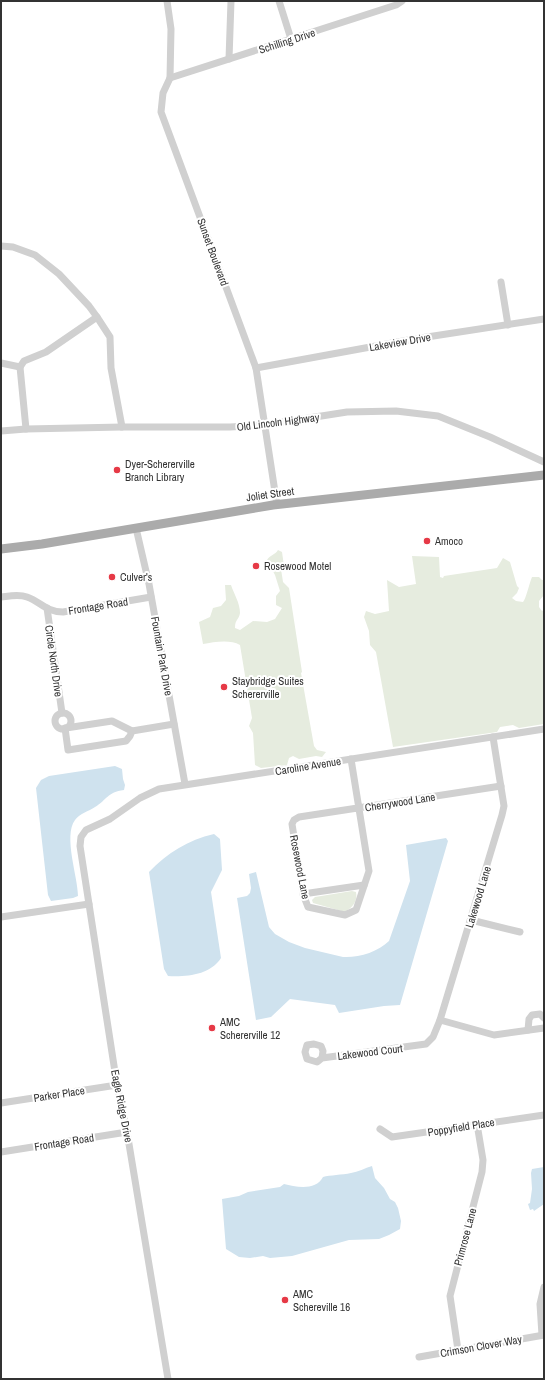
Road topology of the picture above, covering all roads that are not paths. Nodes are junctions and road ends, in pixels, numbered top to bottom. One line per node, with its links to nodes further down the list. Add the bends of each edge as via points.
1 (166, 1): 7 (street, Sunset Boulevard, via 171,29)
2 (231, 1): 6 (street)
3 (279, 1): 5 (street)
4 (398, 2): 5 (street, Schilling Drive)
5 (291, 39): 6 (street, Schilling Drive)
6 (229, 59): 7 (street, Schilling Drive)
7 (170, 78): 15 (street, Sunset Boulevard, via 163,94 161,112)
8 (1, 246): 10 (street, via 13,247 35,255 59,274)
9 (501, 282): 12 (street)
10 (97, 318): 14 (street, via 46,352 24,361); 17 (street, via 110,337 111,368)
11 (544, 319): 12 (street, Lakeview Drive)
12 (508, 325): 15 (street, Lakeview Drive, via 414,339)
13 (1, 363): 14 (street)
14 (20, 367): 18 (street)
15 (256, 368): 16 (street, Sunset Boulevard)
16 (264, 425): 17 (street, Old Lincoln Highway, via 230,428); 20 (street, Old Lincoln Highway, via 347,412 396,410 438,416); 22 (street, Sunset Boulevard)
17 (122, 427): 18 (street, Old Lincoln Highway)
18 (26, 429): 19 (street, Old Lincoln Highway)
19 (1, 431)
20 (544, 462)
21 (544, 474): 22 (main road, Joliet Street)
22 (277, 505): 23 (main road, Joliet Street)
23 (136, 528): 24 (main road, Joliet Street); 26 (street, Fountain Park Drive)
24 (2, 550)
25 (1, 597): 27 (street, Frontage Road, via 27,597)
26 (151, 597): 27 (street, Frontage Road, via 68,612 54,612); 29 (street, Fountain Park Drive)
27 (47, 608): 28 (street, Circle North Drive)
28 (62, 713): 30 (street, via 70,718 71,723); 30 (street, via 56,717 56,722 60,728)
29 (174, 724): 32 (street); 35 (street, Fountain Park Drive)
30 (66, 728): 32 (street, via 112,721); 32 (street, via 68,750 126,741)
31 (544, 729): 33 (street, Caroline Avenue)
32 (132, 731)
33 (493, 737): 34 (street, Caroline Avenue); 36 (street, Lakewood Lane)
34 (351, 759): 35 (street, Caroline Avenue); 37 (street)
35 (185, 784): 39 (street, Caroline Avenue, via 160,789 140,798 110,819)
36 (501, 786): 37 (street, Cherrywood Lane); 44 (street, Lakewood Lane, via 504,806 502,815)
37 (359, 808): 38 (street, Cherrywood Lane); 40 (street, via 369,871)
38 (299, 818): 41 (street, Rosewood Lane, via 292,824)
39 (83, 832): 42 (street, Eagle Ridge Drive, via 80,846)
40 (364, 885): 41 (street); 41 (street, Rosewood Lane, via 356,910 345,915 308,907)
41 (303, 894)
42 (89, 904): 43 (street); 52 (street, Eagle Ridge Drive)
43 (1, 917)
44 (471, 920): 45 (street); 47 (street, Lakewood Lane)
45 (520, 932)
46 (544, 1018): 49 (street, via 540,1014 532,1015 528,1020)
47 (440, 1020): 49 (street, via 494,1035); 50 (street, Lakewood Lane, via 433,1037 426,1044)
48 (544, 1028): 49 (street)
49 (528, 1030)
50 (418, 1045): 51 (street, Lakewood Court)
51 (322, 1058)
52 (117, 1085): 53 (street, Parker Place); 57 (street, Eagle Ridge Drive)
53 (1, 1102)
54 (544, 1115): 55 (street, Poppyfield Place)
55 (477, 1124): 56 (street, Poppyfield Place, via 392,1137); 61 (street, Primrose Lane, via 483,1160 482,1172 450,1296)
56 (380, 1129)
57 (127, 1132): 58 (street, Frontage Road); 63 (street, Eagle Ridge Drive)
58 (1, 1152)
59 (544, 1287): 60 (street, via 540,1304)
60 (543, 1335): 61 (street, Crimson Clover Way)
61 (458, 1350): 62 (street, Crimson Clover Way)
62 (419, 1357)
63 (168, 1379)

